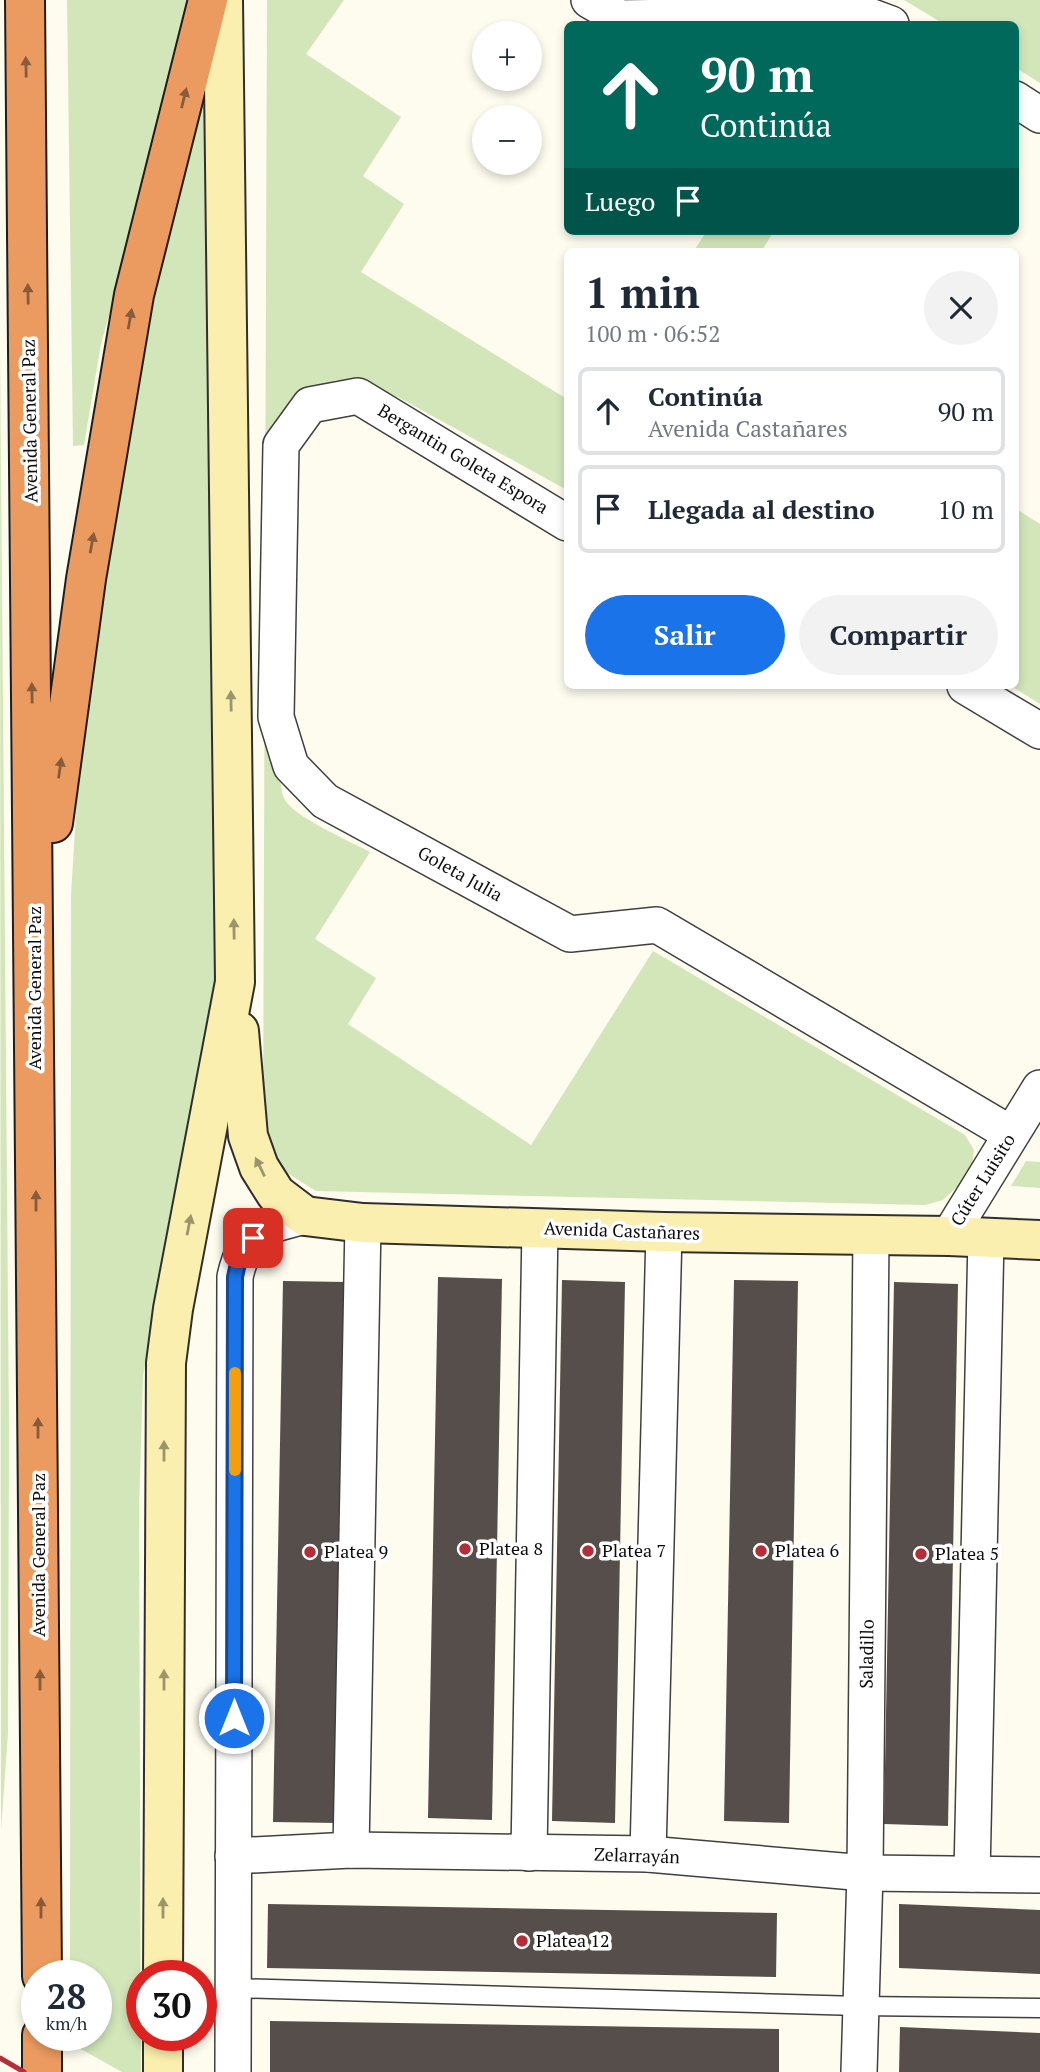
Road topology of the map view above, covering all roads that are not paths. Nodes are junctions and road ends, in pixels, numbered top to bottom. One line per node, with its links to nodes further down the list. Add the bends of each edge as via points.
1 (25, 0): 12 (highway, Avenida General Paz, one-way to 1)
2 (208, 0): 12 (highway, one-way to 2, via 86,579 134,295)
3 (223, 0): 13 (street, one-way to 3)
4 (589, 0): 5 (street, via 620,18 864,14)
5 (883, 21)
6 (1019, 102): 7 (street)
7 (1040, 115)
8 (358, 396): 9 (street, Bergantin Goleta Espora); 15 (street, Goleta Julia, via 310,405 282,445 276,716 291,766 326,801 570,934 657,925)
9 (564, 521)
10 (970, 689): 11 (street)
11 (1040, 731)
12 (35, 957): 31 (highway, Avenida General Paz, one-way to 12)
13 (234, 982): 16 (street, one-way to 13, via 276,1194 259,1167 248,1136); 32 (street, one-way to 13, via 166,1363)
14 (1040, 1088): 15 (street, Cúter Luisito)
15 (1011, 1134): 21 (street, Cúter Luisito)
16 (305, 1216): 17 (street, Avenida Castañares); 27 (street, Avenida Castañares, via 268,1225 253,1238 239,1259 235,1277)
17 (363, 1223): 18 (street, Avenida Castañares); 24 (street)
18 (540, 1228): 19 (street, Avenida Castañares); 25 (street)
19 (664, 1233): 20 (street, Avenida Castañares); 26 (street)
20 (871, 1236): 21 (street, Avenida Castañares); 28 (street, Saladillo)
21 (948, 1236): 22 (street, Avenida Castañares)
22 (986, 1238): 23 (street, Avenida Castañares); 29 (street)
23 (1040, 1240)
24 (351, 1850): 25 (street, Zelarrayán); 27 (street, Zelarrayán)
25 (530, 1853): 26 (street, Zelarrayán)
26 (648, 1854): 28 (street, Zelarrayán)
27 (233, 1856): 33 (street)
28 (865, 1873): 29 (street, Zelarrayán); 34 (street, Saladillo)
29 (972, 1874): 30 (street, Zelarrayán)
30 (1040, 1875)
31 (41, 1960)
32 (163, 1960)
33 (234, 1988): 34 (lane); 40 (street)
34 (859, 2006): 35 (lane); 41 (street, Saladillo)
35 (1040, 2008)
36 (42, 2051): 38 (highway)
37 (163, 2051): 39 (street)
38 (42, 2072)
39 (163, 2072)
40 (233, 2072)
41 (859, 2072)

